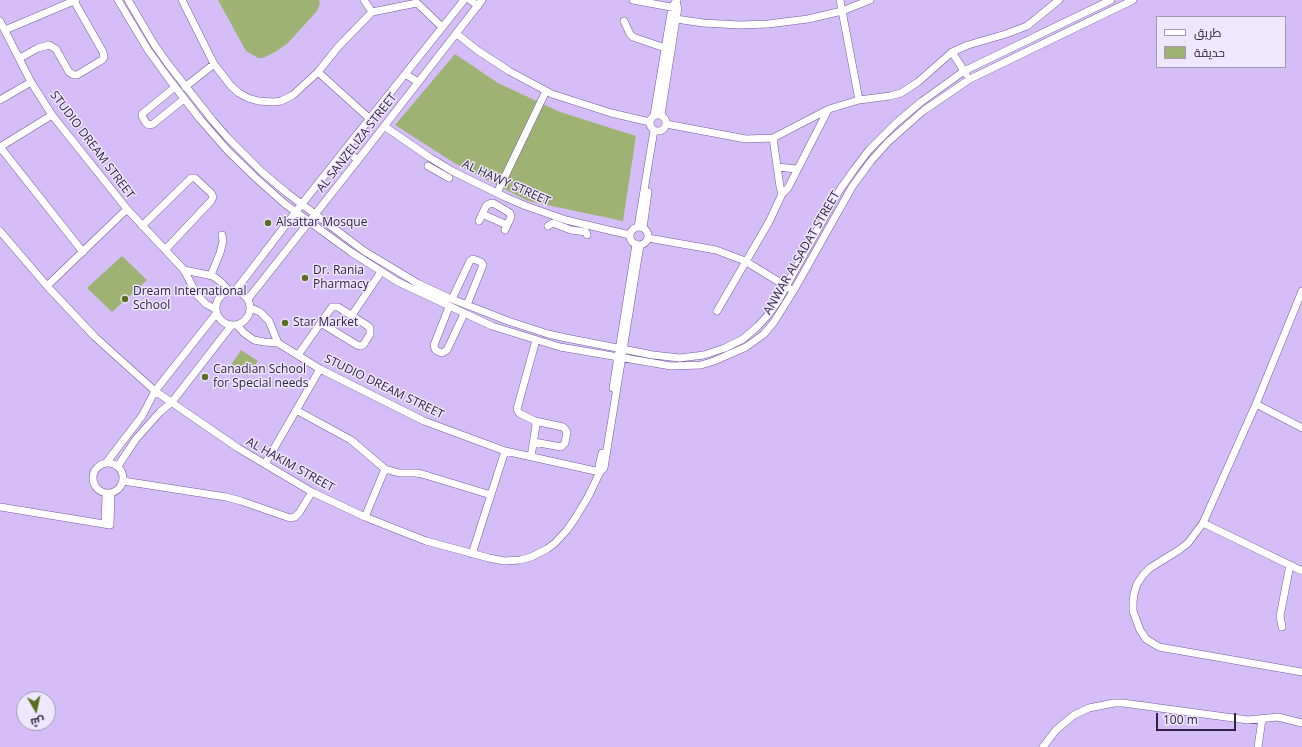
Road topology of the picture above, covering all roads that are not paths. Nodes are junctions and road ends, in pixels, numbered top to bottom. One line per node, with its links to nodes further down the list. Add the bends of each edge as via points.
1 (118, 0): 35 (street, ANWAR ALSADAT STREET, via 148,50)
2 (128, 0): 36 (street, ANWAR ALSADAT STREET, via 154,44)
3 (182, 0): 28 (street)
4 (364, 0): 18 (street)
5 (464, 0): 22 (street, AL SANZELIZA STREET)
6 (470, 0): 15 (street)
7 (633, 0): 16 (street)
8 (840, 0): 17 (street)
9 (870, 0): 17 (street)
10 (1059, 0): 26 (street, via 1027,26)
11 (1111, 0): 29 (street, ANWAR ALSADAT STREET)
12 (1133, 0): 32 (street, ANWAR ALSADAT STREET)
13 (75, 1): 23 (street); 27 (street, via 103,52 102,60 74,75 56,49 49,45)
14 (416, 2): 18 (street); 22 (street)
15 (480, 3): 24 (street, AL SANZELIZA STREET)
16 (676, 4): 19 (street); 25 (street)
17 (842, 11): 19 (street, via 768,24 703,23); 40 (street)
18 (372, 12): 30 (street)
19 (676, 19): 43 (street)
20 (0, 21): 23 (street, STUDIO DREAM STREET)
21 (624, 21): 25 (street, via 632,37)
22 (442, 27): 31 (street, AL SANZELIZA STREET)
23 (5, 30): 27 (street, STUDIO DREAM STREET)
24 (457, 34): 34 (street, AL SANZELIZA STREET); 37 (street, via 509,71)
25 (665, 48): 43 (street)
26 (952, 52): 29 (street); 40 (street, via 918,82 901,93)
27 (20, 58): 33 (street, STUDIO DREAM STREET)
28 (214, 64): 30 (street, via 239,93 248,98 274,102 293,95); 36 (street)
29 (964, 71): 32 (street); 87 (street, ANWAR ALSADAT STREET, via 921,102 869,150 839,191)
30 (318, 72): 44 (street)
31 (405, 74): 34 (street); 44 (street, AL SANZELIZA STREET)
32 (970, 79): 88 (street, ANWAR ALSADAT STREET, via 924,111 888,142 871,161 852,187)
33 (31, 82): 38 (street); 42 (street, STUDIO DREAM STREET)
34 (418, 82): 47 (street, AL SANZELIZA STREET)
35 (175, 87): 39 (street, ANWAR ALSADAT STREET); 39 (street, via 142,114 146,122 149,125 153,124)
36 (185, 87): 63 (street, ANWAR ALSADAT STREET, via 241,152)
37 (546, 91): 45 (street, via 601,110); 60 (street)
38 (0, 100)
39 (184, 100): 66 (street, ANWAR ALSADAT STREET, via 242,164)
40 (859, 100): 41 (street)
41 (829, 109): 49 (street); 57 (street)
42 (52, 115): 50 (street); 65 (street, STUDIO DREAM STREET)
43 (658, 115): 45 (street); 46 (street, via 665,118)
44 (370, 119): 51 (street, AL SANZELIZA STREET)
45 (650, 122): 48 (street, via 650,126)
46 (666, 124): 48 (street, via 664,129); 49 (street, via 746,139)
47 (384, 126): 52 (street, AL SANZELIZA STREET); 53 (street, AL HAWY STREET)
48 (656, 130): 72 (street)
49 (773, 138): 56 (street)
50 (0, 147): 81 (street)
51 (345, 150): 52 (street); 63 (street, AL SANZELIZA STREET)
52 (358, 160): 67 (street, AL SANZELIZA STREET)
53 (439, 163): 55 (street, AL HAWY STREET); 58 (street)
54 (428, 166): 58 (street)
55 (446, 167): 58 (street); 60 (street, AL HAWY STREET)
56 (777, 167): 57 (street); 61 (street)
57 (797, 169): 61 (street, via 788,188)
58 (439, 172): 59 (street)
59 (449, 178)
60 (497, 194): 62 (street, AL HAWY STREET)
61 (782, 194): 82 (street, via 769,222)
62 (505, 197): 64 (street); 69 (street, AL HAWY STREET)
63 (301, 205): 66 (street, AL SANZELIZA STREET); 67 (street, ANWAR ALSADAT STREET)
64 (501, 207): 64 (street, via 511,214 506,227 480,218 489,204)
65 (127, 209): 70 (street, STUDIO DREAM STREET); 81 (street)
66 (295, 212): 68 (street, ANWAR ALSADAT STREET); 89 (street, AL SANZELIZA STREET)
67 (314, 214): 68 (street, AL SANZELIZA STREET); 92 (street, ANWAR ALSADAT STREET, via 378,260 417,283)
68 (309, 221): 84 (street, ANWAR ALSADAT STREET); 91 (street, AL SANZELIZA STREET)
69 (570, 221): 73 (street); 76 (street, AL HAWY STREET)
70 (142, 226): 80 (street, STUDIO DREAM STREET); 80 (street, via 191,178 195,178 211,193 212,201)
71 (548, 226): 73 (street, via 553,223)
72 (640, 227): 76 (street); 78 (street, via 647,232)
73 (568, 229): 75 (street, via 586,232)
74 (0, 231): 86 (street, AL HAKIM STREET)
75 (587, 235)
76 (630, 235): 79 (street)
77 (222, 236): 85 (street, via 220,253)
78 (648, 238): 79 (street, via 645,243); 82 (street, via 705,247)
79 (638, 244): 105 (street)
80 (165, 250): 83 (street, STUDIO DREAM STREET)
81 (83, 252): 86 (street)
82 (745, 261): 87 (street); 97 (street)
83 (184, 270): 85 (street); 96 (street, STUDIO DREAM STREET, via 197,295)
84 (381, 272): 94 (street, ANWAR ALSADAT STREET); 99 (street)
85 (211, 276): 89 (street)
86 (47, 286): 110 (street, AL HAKIM STREET, via 95,337)
87 (786, 286): 88 (street); 104 (street, ANWAR ALSADAT STREET, via 768,315)
88 (794, 290): 106 (street, ANWAR ALSADAT STREET, via 764,334)
89 (232, 291): 91 (street, via 240,292); 96 (street, via 219,297)
90 (1302, 291): 112 (street)
91 (248, 298): 95 (street)
92 (452, 299): 93 (street, ANWAR ALSADAT STREET); 93 (street, via 470,261 473,259 481,262 483,265)
93 (467, 305): 105 (street, ANWAR ALSADAT STREET, via 508,322 548,334)
94 (449, 307): 98 (street, ANWAR ALSADAT STREET); 98 (street, via 434,345 437,352 447,350)
95 (251, 308): 101 (street, via 247,319); 103 (street, via 260,312 269,321)
96 (216, 311): 101 (street, via 222,322); 110 (street)
97 (717, 311)
98 (464, 314): 102 (street, ANWAR ALSADAT STREET)
99 (352, 315): 100 (street, via 338,307 332,307); 100 (street, via 370,328 370,334 361,346)
100 (321, 323): 107 (street)
101 (234, 325): 103 (street, STUDIO DREAM STREET, via 254,340); 111 (street)
102 (536, 340): 108 (street, ANWAR ALSADAT STREET); 114 (street, via 517,409)
103 (278, 343): 107 (street, STUDIO DREAM STREET)
104 (735, 343): 105 (street, ANWAR ALSADAT STREET, via 704,355 690,357 665,357); 106 (street)
105 (621, 349): 108 (street)
106 (740, 350): 108 (street, ANWAR ALSADAT STREET, via 701,365 671,366)
107 (298, 355): 109 (street, STUDIO DREAM STREET)
108 (620, 358): 123 (street, via 599,466)
109 (320, 369): 113 (street); 117 (street, STUDIO DREAM STREET, via 413,417)
110 (155, 391): 111 (street, AL HAKIM STREET); 119 (street, via 142,416)
111 (172, 402): 120 (street, AL HAKIM STREET); 121 (street, via 136,439)
112 (1256, 404): 115 (street); 130 (street)
113 (296, 410): 120 (street); 122 (street, via 351,440)
114 (535, 421): 116 (street, via 537,428); 116 (street, via 563,427 567,432 565,443 561,446)
115 (1302, 428)
116 (534, 442): 118 (street)
117 (505, 451): 118 (street, STUDIO DREAM STREET); 127 (street)
118 (531, 457): 123 (street, STUDIO DREAM STREET)
119 (106, 463): 121 (street); 126 (street, via 98,467 94,476 95,485)
120 (265, 464): 125 (street, AL HAKIM STREET)
121 (118, 466): 124 (street)
122 (384, 469): 127 (street, via 416,472); 129 (street)
123 (600, 472): 131 (street, AL HAKIM STREET, via 568,530 547,549 531,557 504,561)
124 (123, 481): 125 (street, via 241,500 290,518 299,513); 126 (street, via 118,489)
125 (312, 492): 129 (street, AL HAKIM STREET)
126 (109, 493): 128 (street, via 107,524)
127 (490, 495): 131 (street)
128 (0, 507)
129 (365, 516): 131 (street, AL HAKIM STREET, via 426,541)
130 (1203, 523): 132 (street); 135 (street, via 1188,543 1150,568 1137,584 1133,611 1142,634 1150,642 1163,648)
131 (472, 554)
132 (1290, 565): 133 (street); 134 (street, via 1280,616)
133 (1302, 571)
134 (1282, 627)
135 (1302, 672)
136 (1262, 719): 137 (street, via 1278,717); 138 (street, via 1248,720 1123,703 1106,704 1090,708 1067,720); 139 (street)
137 (1302, 723)
138 (1043, 747)
139 (1258, 747)

